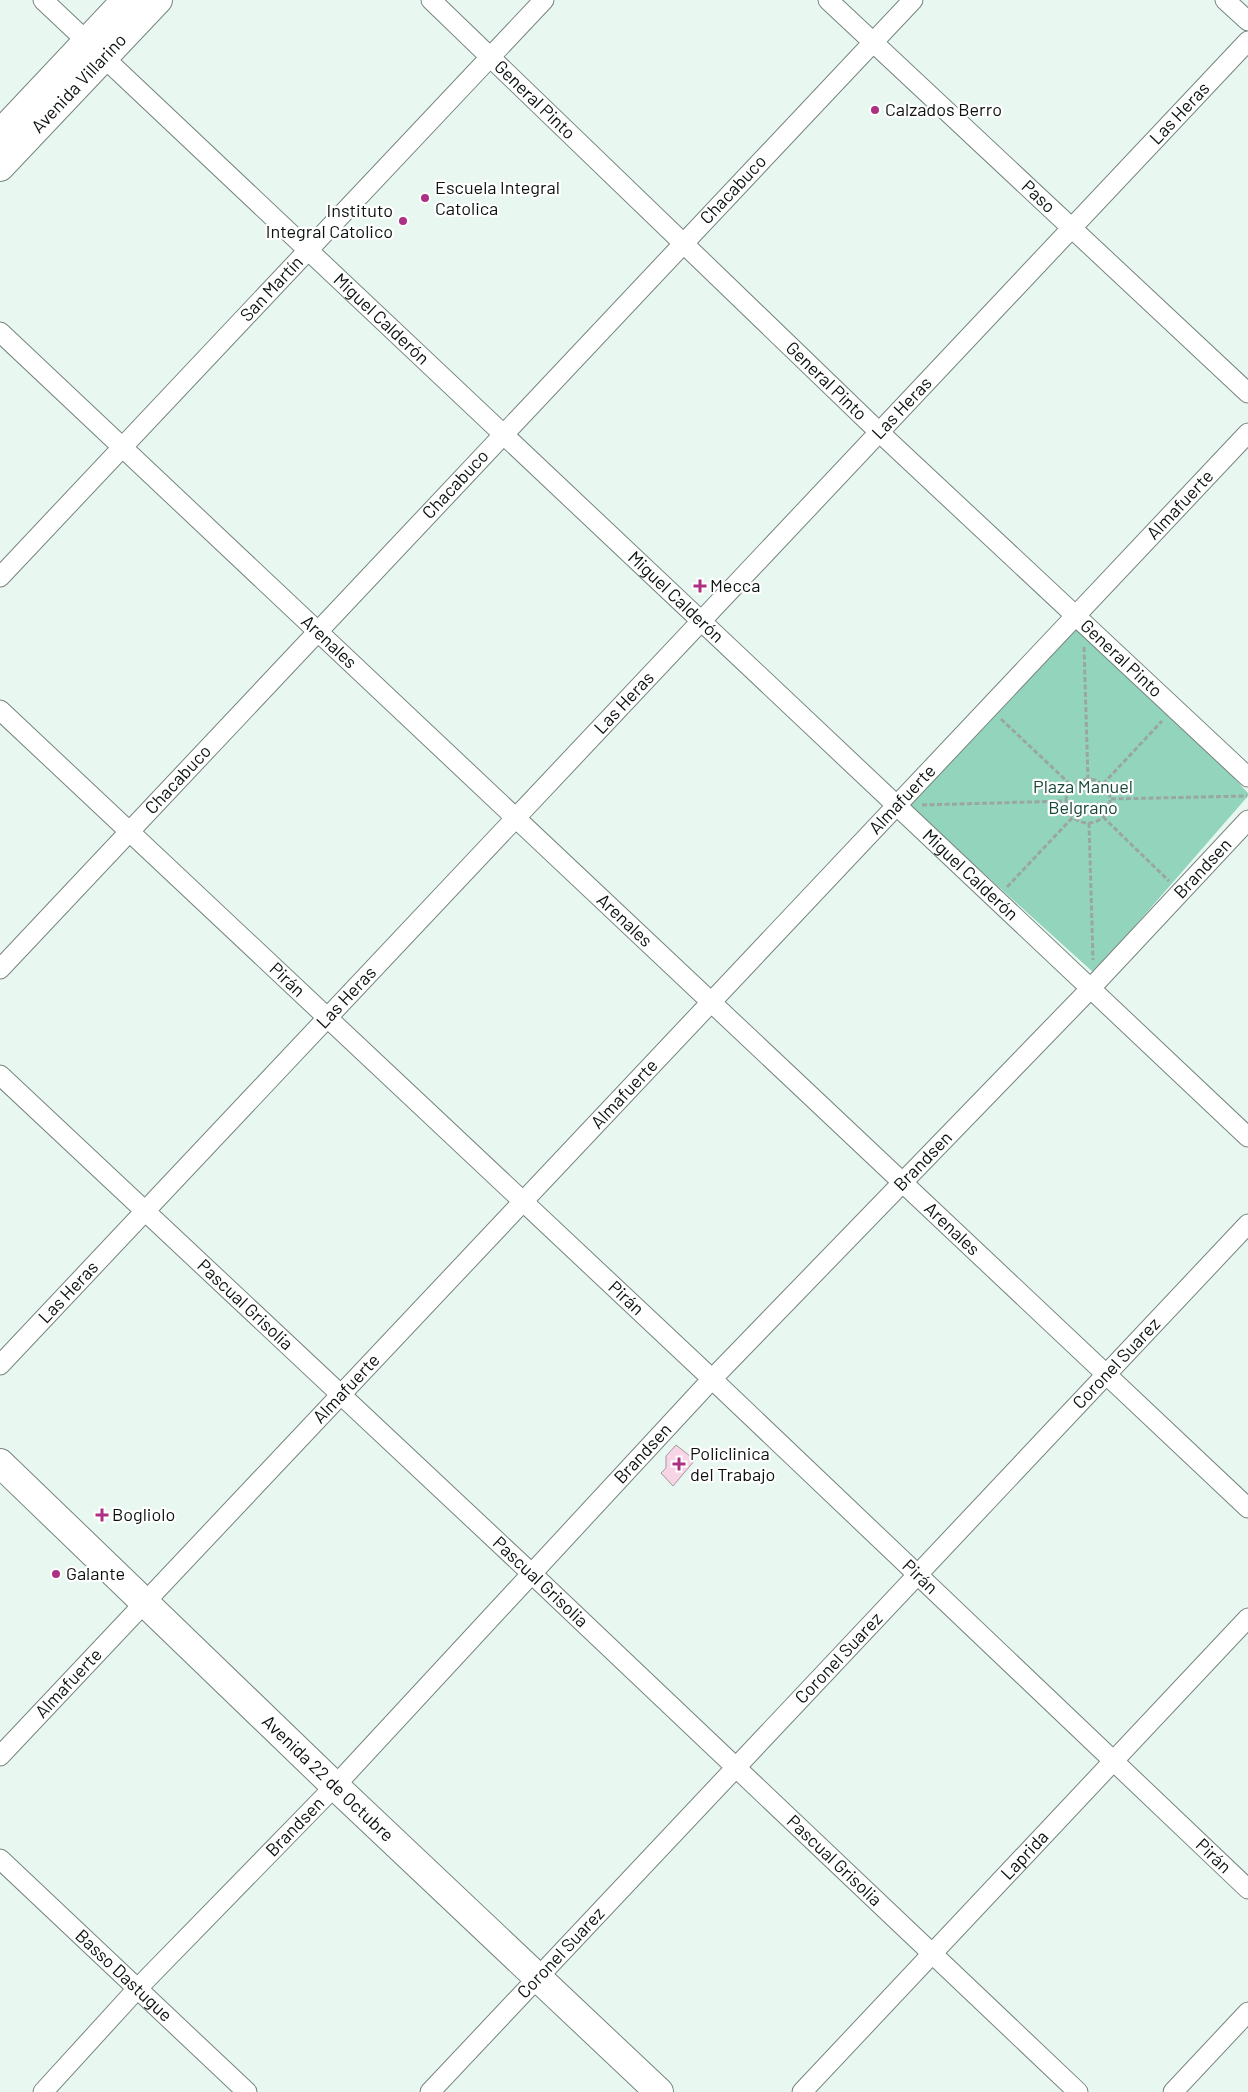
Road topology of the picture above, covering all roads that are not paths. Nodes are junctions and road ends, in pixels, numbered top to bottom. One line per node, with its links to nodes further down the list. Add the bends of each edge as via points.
1 (43, 0): 12 (street, Miguel Calderón)
2 (126, 0): 12 (main road, Avenida Villarino)
3 (158, 0): 12 (main road, Avenida Villarino)
4 (431, 0): 13 (street, General Pinto)
5 (544, 0): 13 (street, San Martín)
6 (828, 0): 11 (street, Paso)
7 (913, 0): 11 (street, Chacabuco)
8 (1226, 0): 9 (street)
9 (1248, 21)
10 (1248, 40): 16 (street, Las Heras)
11 (873, 42): 16 (street, Paso); 17 (street, Chacabuco)
12 (95, 49): 14 (main road, Avenida Villarino); 15 (main road, Avenida Villarino); 18 (street, Miguel Calderón)
13 (490, 57): 17 (street, General Pinto); 18 (street, San Martín)
14 (0, 134)
15 (0, 167)
16 (1072, 227): 20 (street, Paso); 21 (street, Las Heras)
17 (684, 242): 21 (street, General Pinto); 22 (street, Chacabuco)
18 (309, 251): 22 (street, Miguel Calderón); 24 (street, San Martín)
19 (0, 332): 24 (street, Arenales)
20 (1248, 392)
21 (879, 432): 26 (street, General Pinto); 27 (street, Las Heras)
22 (502, 433): 27 (street, Miguel Calderón); 28 (street, Chacabuco)
23 (1248, 433): 26 (street, Almafuerte)
24 (123, 447): 25 (street, San Martín); 28 (street, Arenales)
25 (0, 577)
26 (1076, 616): 30 (street, General Pinto); 31 (street, Almafuerte)
27 (701, 621): 31 (street, Miguel Calderón); 32 (street, Las Heras)
28 (319, 631): 32 (street, Arenales); 34 (street, Chacabuco)
29 (0, 710): 34 (street, Pirán)
30 (1248, 777)
31 (904, 805): 36 (street, Miguel Calderón); 37 (street, Almafuerte)
32 (516, 817): 37 (street, Arenales); 38 (street, Las Heras)
33 (1248, 820): 36 (street, Brandsen)
34 (129, 832): 35 (street, Chacabuco); 38 (street, Pirán)
35 (0, 969)
36 (1091, 988): 40 (street, Miguel Calderón); 41 (street, Brandsen)
37 (711, 1002): 41 (street, Arenales); 42 (street, Almafuerte)
38 (326, 1017): 42 (street, Pirán); 43 (street, Las Heras)
39 (0, 1075): 43 (street, Pascual Grisolia)
40 (1248, 1137)
41 (903, 1182): 46 (street, Arenales); 47 (street, Brandsen)
42 (522, 1202): 47 (street, Pirán); 48 (street, Almafuerte)
43 (144, 1211): 45 (street, Las Heras); 48 (street, Pascual Grisolia)
44 (1248, 1224): 46 (street, Coronel Suarez)
45 (0, 1365)
46 (1106, 1374): 50 (street, Arenales); 52 (street, Coronel Suarez)
47 (712, 1380): 51 (street, Brandsen); 52 (street, Pirán)
48 (340, 1396): 51 (street, Pascual Grisolia); 53 (street, Almafuerte)
49 (0, 1463): 53 (main road, Avenida 22 de Octubre)
50 (1248, 1508)
51 (531, 1573): 57 (street, Pascual Grisolia); 58 (street, Brandsen)
52 (917, 1574): 56 (street, Pirán); 57 (street, Coronel Suarez)
53 (146, 1601): 55 (street, Almafuerte); 58 (main road, Avenida 22 de Octubre)
54 (1248, 1618): 56 (street, Laprida)
55 (0, 1756)
56 (1112, 1761): 60 (street, Pirán); 61 (street, Laprida)
57 (734, 1768): 61 (street, Pascual Grisolia); 62 (street, Coronel Suarez)
58 (336, 1786): 62 (main road, Avenida 22 de Octubre); 63 (street, Brandsen)
59 (0, 1859): 63 (street, Basso Dastugue)
60 (1248, 1889)
61 (932, 1954): 69 (street, Laprida); 70 (street, Pascual Grisolia)
62 (538, 1978): 67 (street, Coronel Suarez); 68 (main road, Avenida 22 de Octubre)
63 (137, 1989): 65 (street, Brandsen); 66 (street, Basso Dastugue)
64 (1248, 2012): 71 (street)
65 (43, 2092)
66 (247, 2092)
67 (430, 2092)
68 (659, 2092)
69 (802, 2092)
70 (1078, 2092)
71 (1173, 2092)

